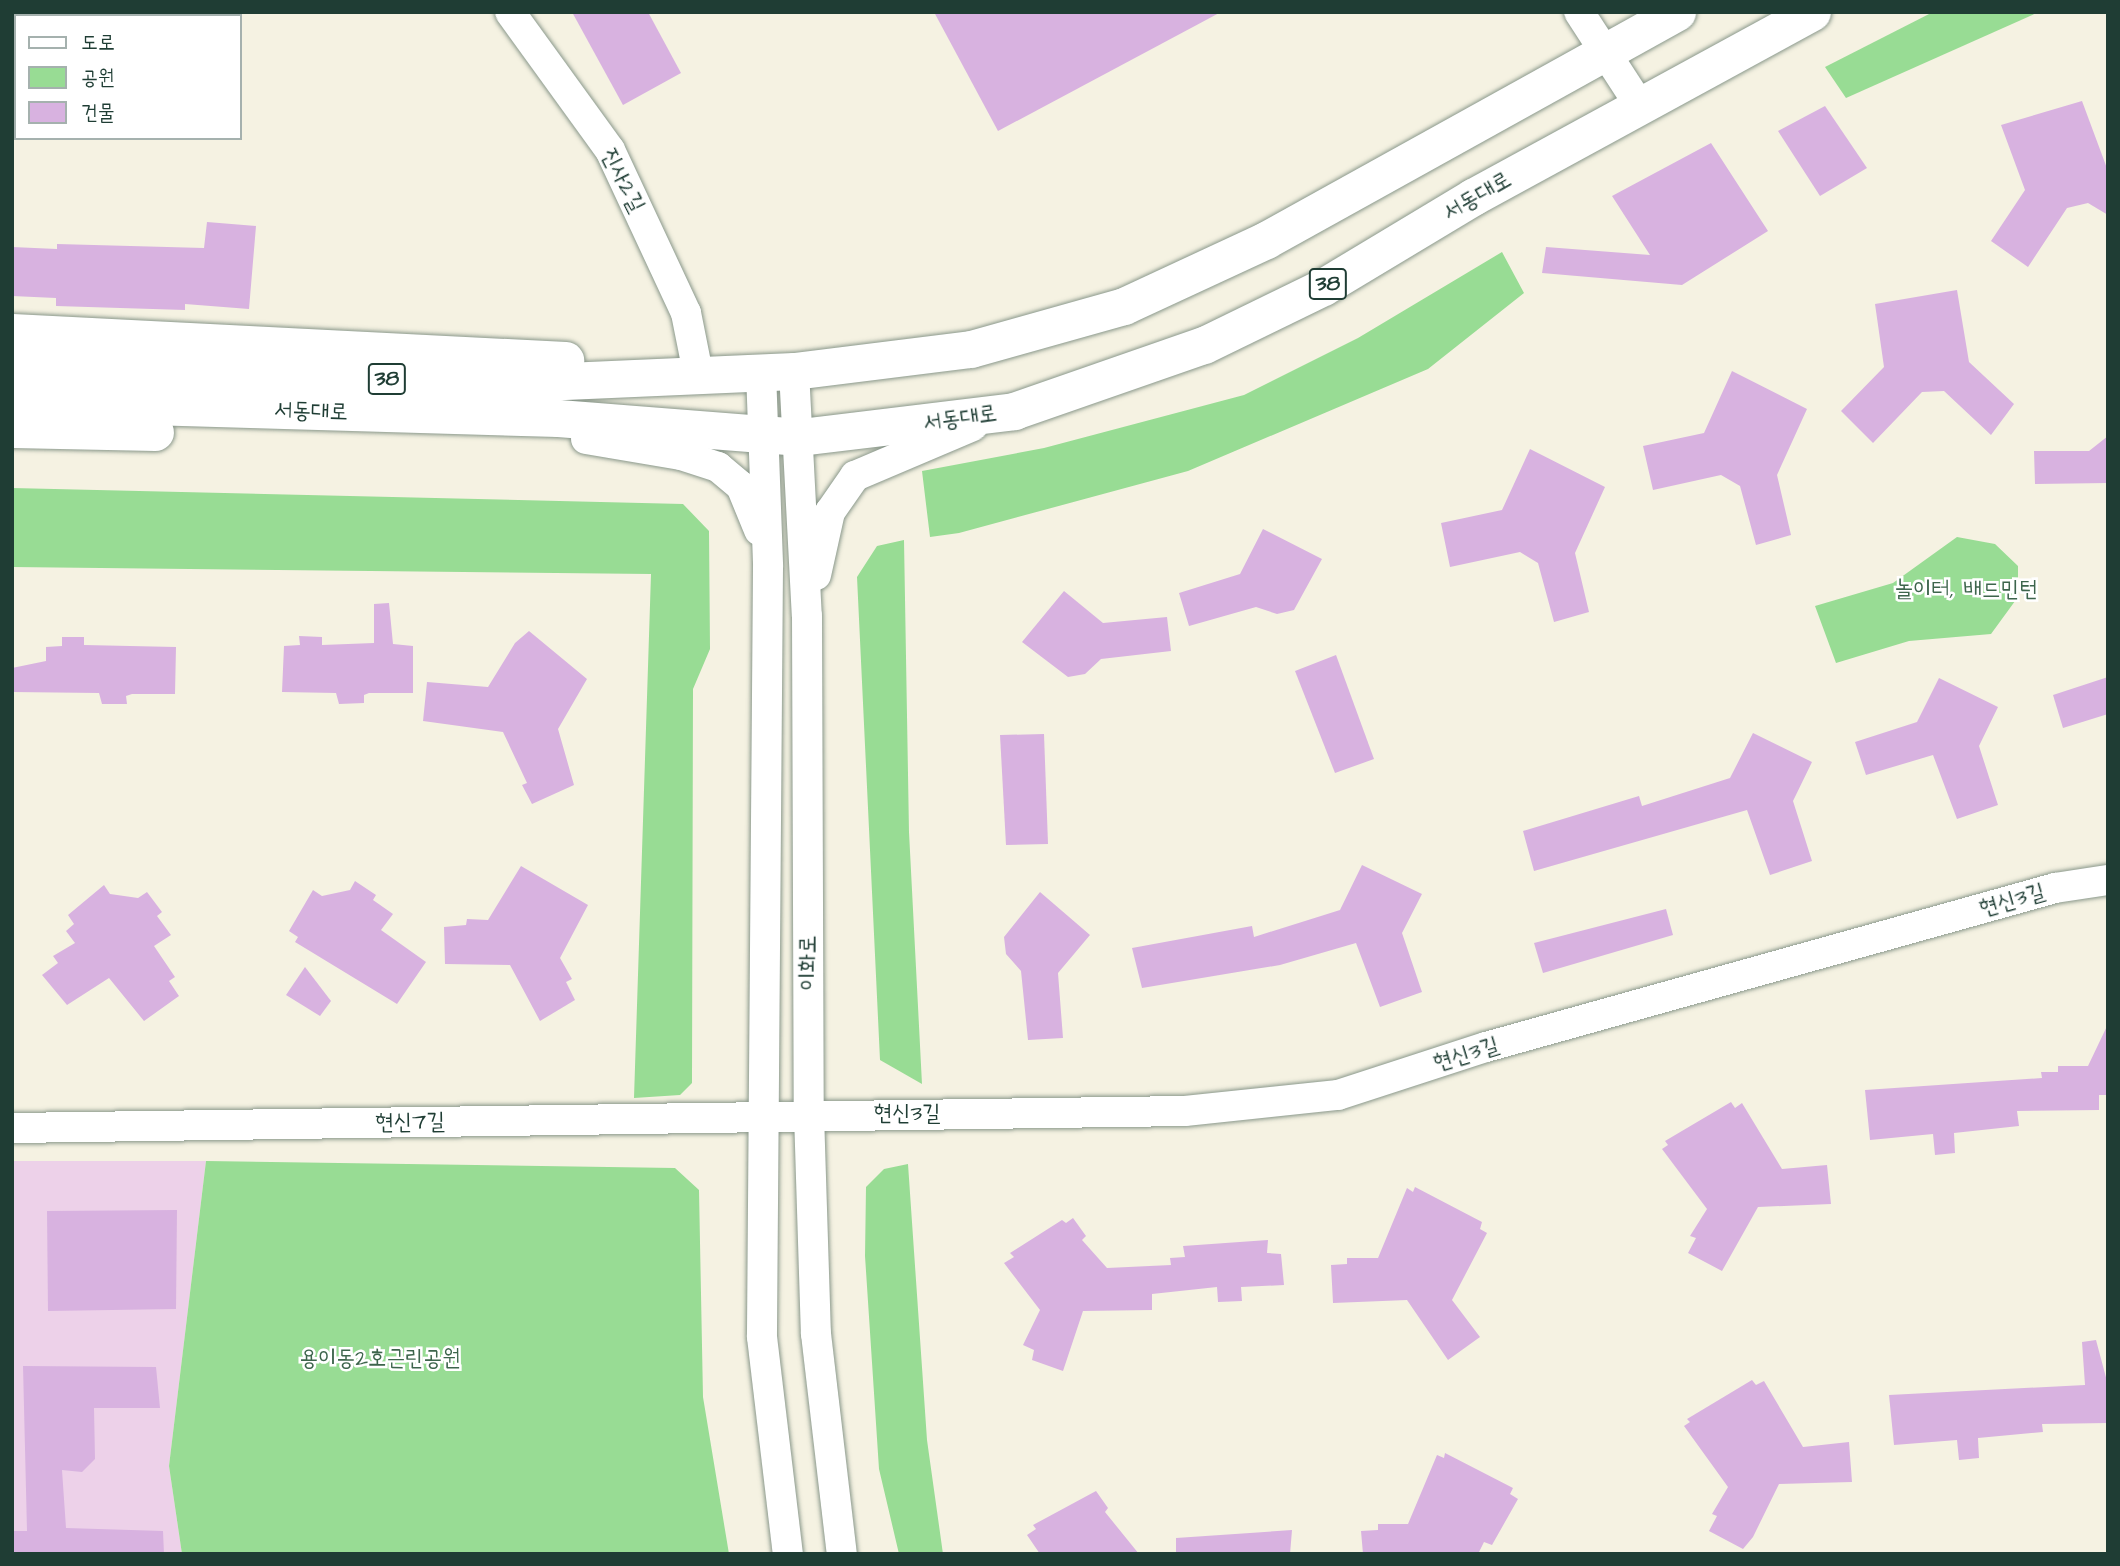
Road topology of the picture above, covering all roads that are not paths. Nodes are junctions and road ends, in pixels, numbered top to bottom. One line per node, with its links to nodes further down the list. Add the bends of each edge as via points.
1 (510, 12): 10 (street, 진사2길, via 610,150 686,313)
2 (1579, 12): 6 (street)
3 (1605, 12): 6 (street)
4 (1677, 12): 6 (main road, 서동대로 / 38)
5 (1812, 12): 7 (main road, 서동대로 / 38)
6 (1608, 52): 7 (street); 11 (main road, 서동대로 / 38, via 1266,240 1124,306 971,349)
7 (1640, 106): 13 (main road, 서동대로 / 38, via 1473,197 1323,287 1204,345)
8 (12, 331): 10 (main road)
9 (12, 368): 11 (main road, 서동대로 / 38, via 495,384)
10 (697, 368): 11 (main road)
11 (777, 371): 15 (street); 16 (street, 이화로)
12 (12, 402): 15 (main road, 서동대로 / 38, via 558,418)
13 (1014, 411): 16 (main road, 서동대로 / 38); 19 (street, via 912,448 855,476 830,512)
14 (12, 429): 17 (main road)
15 (754, 435): 16 (main road, 서동대로 / 38); 17 (main road); 18 (street)
16 (800, 437): 19 (street, 이화로)
17 (586, 439): 18 (street, via 681,455 718,467 740,486 753,510)
18 (768, 567): 21 (street)
19 (807, 616): 22 (street, 이화로)
20 (2108, 880): 22 (street, 현신3길, via 2055,888 1513,1039 1338,1095 1185,1111)
21 (765, 1114): 22 (street, 현신7길); 23 (street, 현신7길); 24 (street, via 762,1337)
22 (809, 1114): 25 (street, 이화로, via 816,1334)
23 (12, 1128)
24 (788, 1554)
25 (842, 1554)

